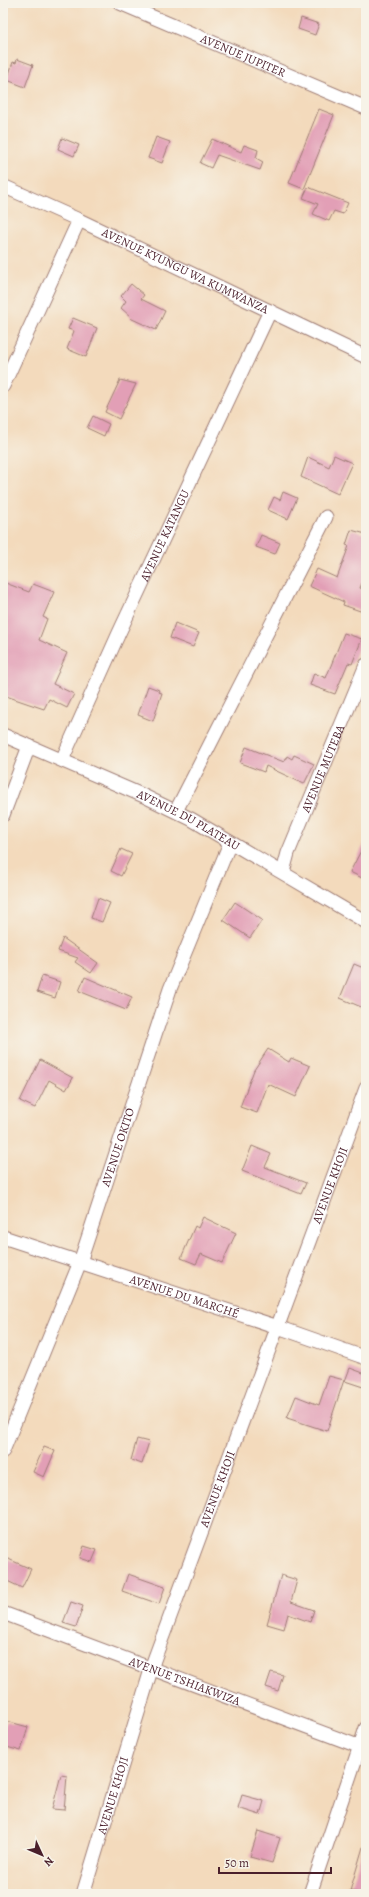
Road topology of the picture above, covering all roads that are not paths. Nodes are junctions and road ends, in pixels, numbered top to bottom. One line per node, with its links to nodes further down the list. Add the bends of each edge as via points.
1 (120, 3): 2 (street, AVENUE JUPITER)
2 (366, 108)
3 (3, 186): 4 (street, AVENUE KYUNGU WA KUMWANZA)
4 (79, 220): 5 (street, AVENUE KYUNGU WA KUMWANZA); 7 (street)
5 (270, 311): 6 (street, AVENUE KYUNGU WA KUMWANZA); 12 (street, AVENUE KATANGU)
6 (366, 357)
7 (3, 386)
8 (326, 517): 13 (street)
9 (366, 665): 16 (street, AVENUE MUTEBA, via 288,853)
10 (3, 734): 11 (street, AVENUE DU PLATEAU)
11 (29, 746): 12 (street, AVENUE DU PLATEAU); 14 (street)
12 (62, 760): 13 (street, AVENUE DU PLATEAU)
13 (176, 811): 15 (street, AVENUE DU PLATEAU)
14 (3, 815)
15 (230, 843): 16 (street, AVENUE DU PLATEAU); 20 (street, AVENUE OKITO, via 170,989)
16 (283, 872): 17 (street, AVENUE DU PLATEAU)
17 (366, 922)
18 (366, 1088): 21 (street, AVENUE KHOJI)
19 (3, 1238): 20 (street, AVENUE DU MARCHÉ)
20 (80, 1262): 21 (street, AVENUE DU MARCHÉ); 23 (street, AVENUE OKITO)
21 (278, 1328): 22 (street, AVENUE DU MARCHÉ); 25 (street, AVENUE KHOJI)
22 (366, 1358)
23 (3, 1451)
24 (3, 1613): 25 (street, AVENUE TSHIAKWIZA)
25 (151, 1669): 27 (street, AVENUE TSHIAKWIZA); 28 (street, AVENUE KHOJI)
26 (366, 1728): 27 (street)
27 (363, 1748): 29 (street)
28 (83, 1894)
29 (310, 1894)

